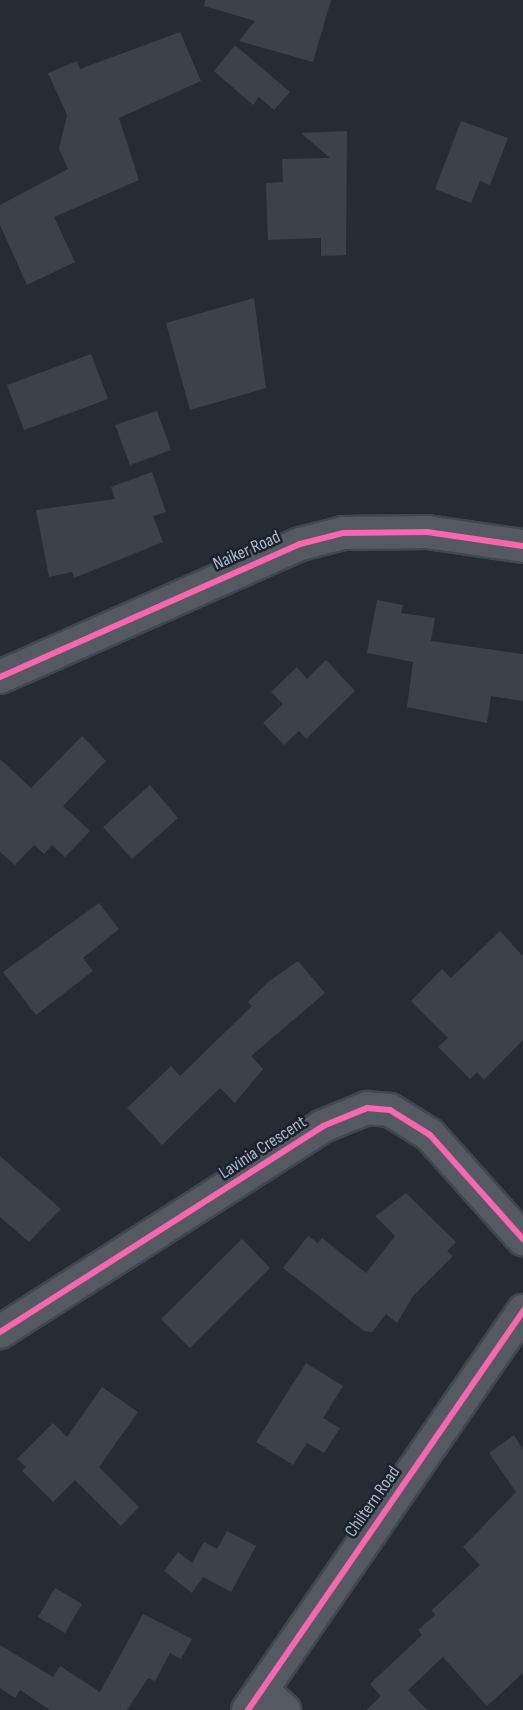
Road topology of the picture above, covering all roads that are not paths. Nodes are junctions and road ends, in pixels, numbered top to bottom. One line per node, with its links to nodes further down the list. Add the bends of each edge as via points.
1 (523, 546): 2 (street, Naiker Road, via 415,532 343,533 300,544)
2 (0, 677)
3 (523, 1239): 5 (street, Lavinia Crescent, via 429,1135 390,1110 367,1108 323,1126)
4 (523, 1311): 6 (street, Chiltern Road)
5 (0, 1332)
6 (265, 1703)

